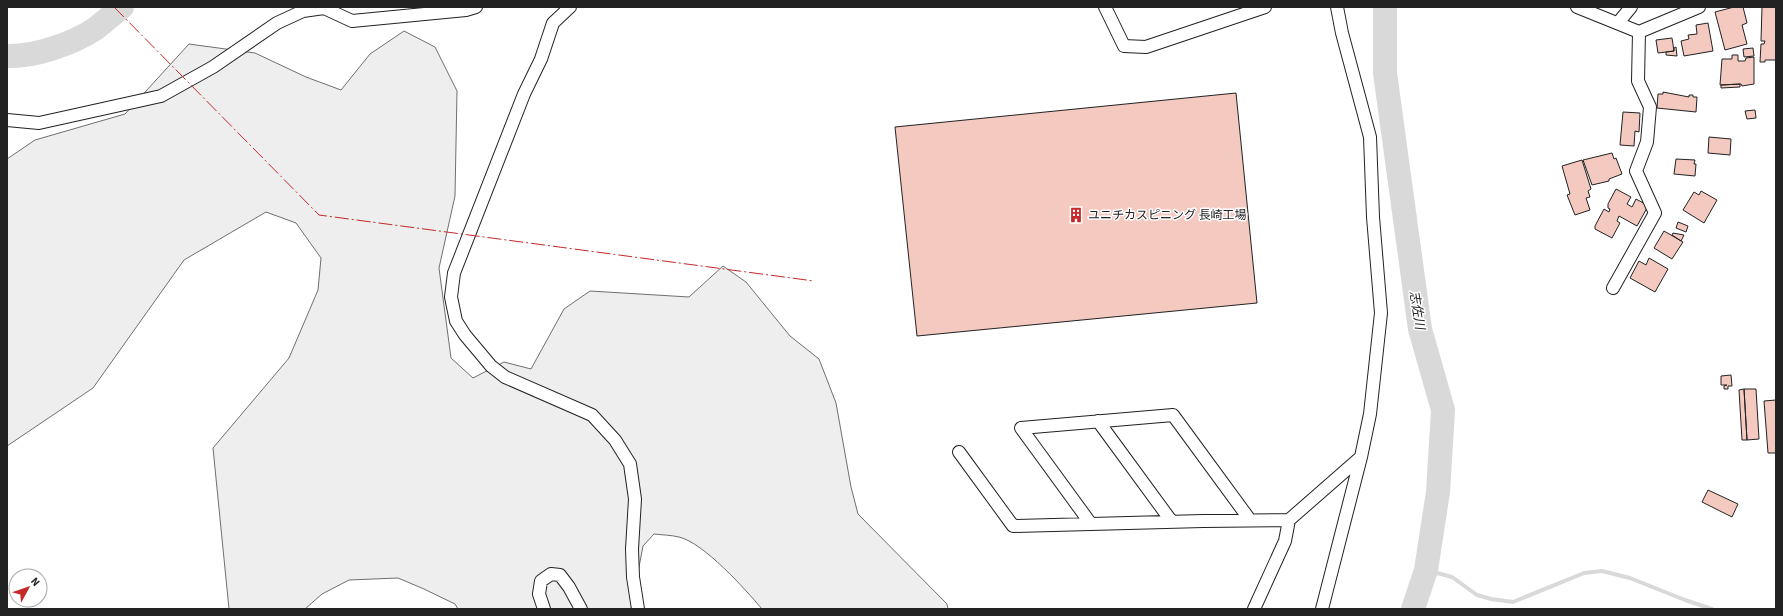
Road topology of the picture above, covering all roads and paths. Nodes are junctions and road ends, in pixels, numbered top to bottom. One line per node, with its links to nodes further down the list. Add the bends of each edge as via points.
1 (476, 7): 11 (street, via 352,21 324,8 303,11 277,23 213,67 160,96 39,123)
2 (570, 7): 22 (street, via 553,24 541,59 524,94 454,273 451,297 456,321 491,366 505,377 592,415 615,440 630,464 635,499 633,577)
3 (1105, 7): 4 (street, via 1124,46 1146,47)
4 (1265, 7)
5 (1337, 7): 15 (street, via 1370,137 1381,313 1370,414)
6 (1577, 7): 9 (street)
7 (1632, 7): 9 (street)
8 (1699, 7): 10 (street)
9 (1618, 24): 10 (street)
10 (1639, 32): 12 (street, via 1638,81 1650,107 1647,142 1636,171 1655,213)
11 (7, 120)
12 (1613, 288)
13 (1098, 421): 16 (street, via 1173,415); 18 (street); 19 (street, via 1021,428)
14 (959, 452): 19 (street, via 1013,526)
15 (1361, 458): 17 (street); 24 (street)
16 (1250, 520): 17 (street); 18 (street)
17 (1289, 520): 23 (street, via 1285,541)
18 (1172, 522): 19 (street)
19 (1091, 524)
20 (544, 609): 21 (street, via 539,594 542,581 551,574 560,575)
21 (581, 609)
22 (638, 609)
23 (1254, 609)
24 (1322, 609)

